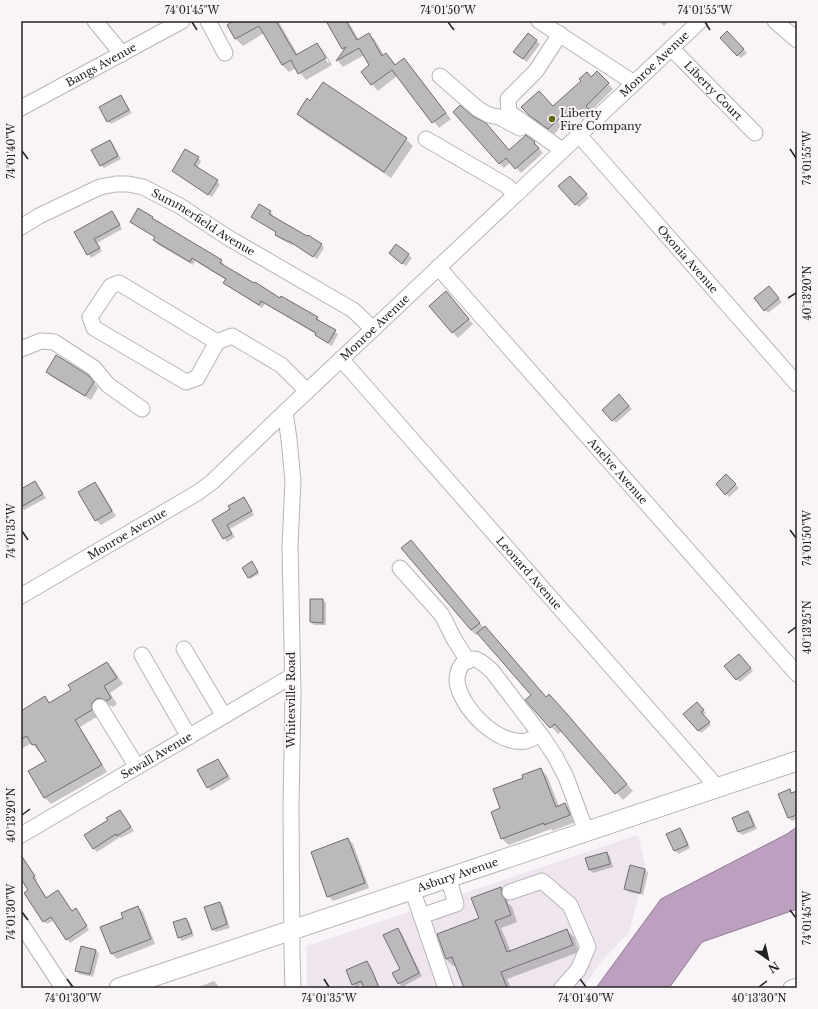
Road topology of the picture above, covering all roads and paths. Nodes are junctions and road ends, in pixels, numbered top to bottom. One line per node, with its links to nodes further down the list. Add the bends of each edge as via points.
1 (95, 21): 11 (street)
2 (182, 21): 11 (street, Bangs Avenue)
3 (208, 21): 10 (street)
4 (539, 21): 7 (street)
5 (700, 21): 9 (street, Monroe Avenue)
6 (775, 21): 8 (street)
7 (560, 34): 13 (street); 18 (street, via 536,71 508,99 510,112)
8 (797, 40)
9 (671, 48): 13 (street, Monroe Avenue); 15 (street, Liberty Court)
10 (225, 53)
11 (122, 54): 14 (street, Bangs Avenue)
12 (440, 76): 18 (street, via 478,109 540,138)
13 (634, 83): 16 (street, Monroe Avenue)
14 (21, 108)
15 (755, 133)
16 (579, 135): 18 (street, Monroe Avenue); 26 (street, Oxonia Avenue)
17 (426, 139): 19 (street, via 507,186)
18 (559, 153): 19 (street, Monroe Avenue)
19 (515, 195): 21 (street, Monroe Avenue)
20 (21, 227): 22 (street, Summerfield Avenue, via 100,187 116,184 143,187 180,206 227,237 353,310)
21 (438, 268): 22 (street, Monroe Avenue); 35 (street, Anelve Avenue)
22 (373, 329): 25 (street, Monroe Avenue)
23 (218, 342): 23 (street, via 119,283 111,286 90,317 94,328 186,382 197,378); 27 (street, via 232,336 281,365)
24 (21, 349): 28 (street, via 41,341 54,342 94,368 108,385)
25 (342, 359): 27 (street, Monroe Avenue); 43 (street, Leonard Avenue)
26 (797, 384)
27 (307, 390): 29 (street, Monroe Avenue)
28 (142, 409)
29 (285, 412): 31 (street, Monroe Avenue, via 212,482 197,493); 36 (street, Whitesville Road, via 292,481)
30 (400, 568): 34 (street, via 442,615)
31 (21, 596)
32 (184, 650): 38 (street)
33 (142, 655): 40 (street)
34 (468, 661): 39 (street, via 474,659 482,662 492,671); 39 (street, via 458,672 458,682 462,697 479,721 512,740 525,741)
35 (797, 674)
36 (292, 676): 38 (street, Sewall Avenue); 51 (street, Whitesville Road)
37 (100, 707): 42 (street)
38 (224, 716): 40 (street, Sewall Avenue)
39 (540, 734): 44 (street, via 556,756 566,777)
40 (189, 737): 42 (street, Sewall Avenue)
41 (797, 761): 43 (main road, Asbury Avenue)
42 (137, 767): 45 (street, Sewall Avenue)
43 (717, 788): 44 (main road, Asbury Avenue)
44 (586, 831): 46 (main road, Asbury Avenue)
45 (21, 835)
46 (448, 877): 47 (main road, Asbury Avenue); 49 (street, via 456,904)
47 (412, 889): 49 (street); 51 (main road, Asbury Avenue)
48 (510, 892): 58 (street, via 542,881 570,905 588,947 578,970)
49 (421, 916): 57 (street)
50 (21, 924): 54 (street)
51 (292, 930): 52 (main road, Asbury Avenue); 56 (street, Whitesville Road)
52 (153, 983): 55 (main road, Asbury Avenue)
53 (797, 986): 59 (street)
54 (63, 988)
55 (119, 988)
56 (294, 988)
57 (446, 988)
58 (562, 988)
59 (792, 988)

